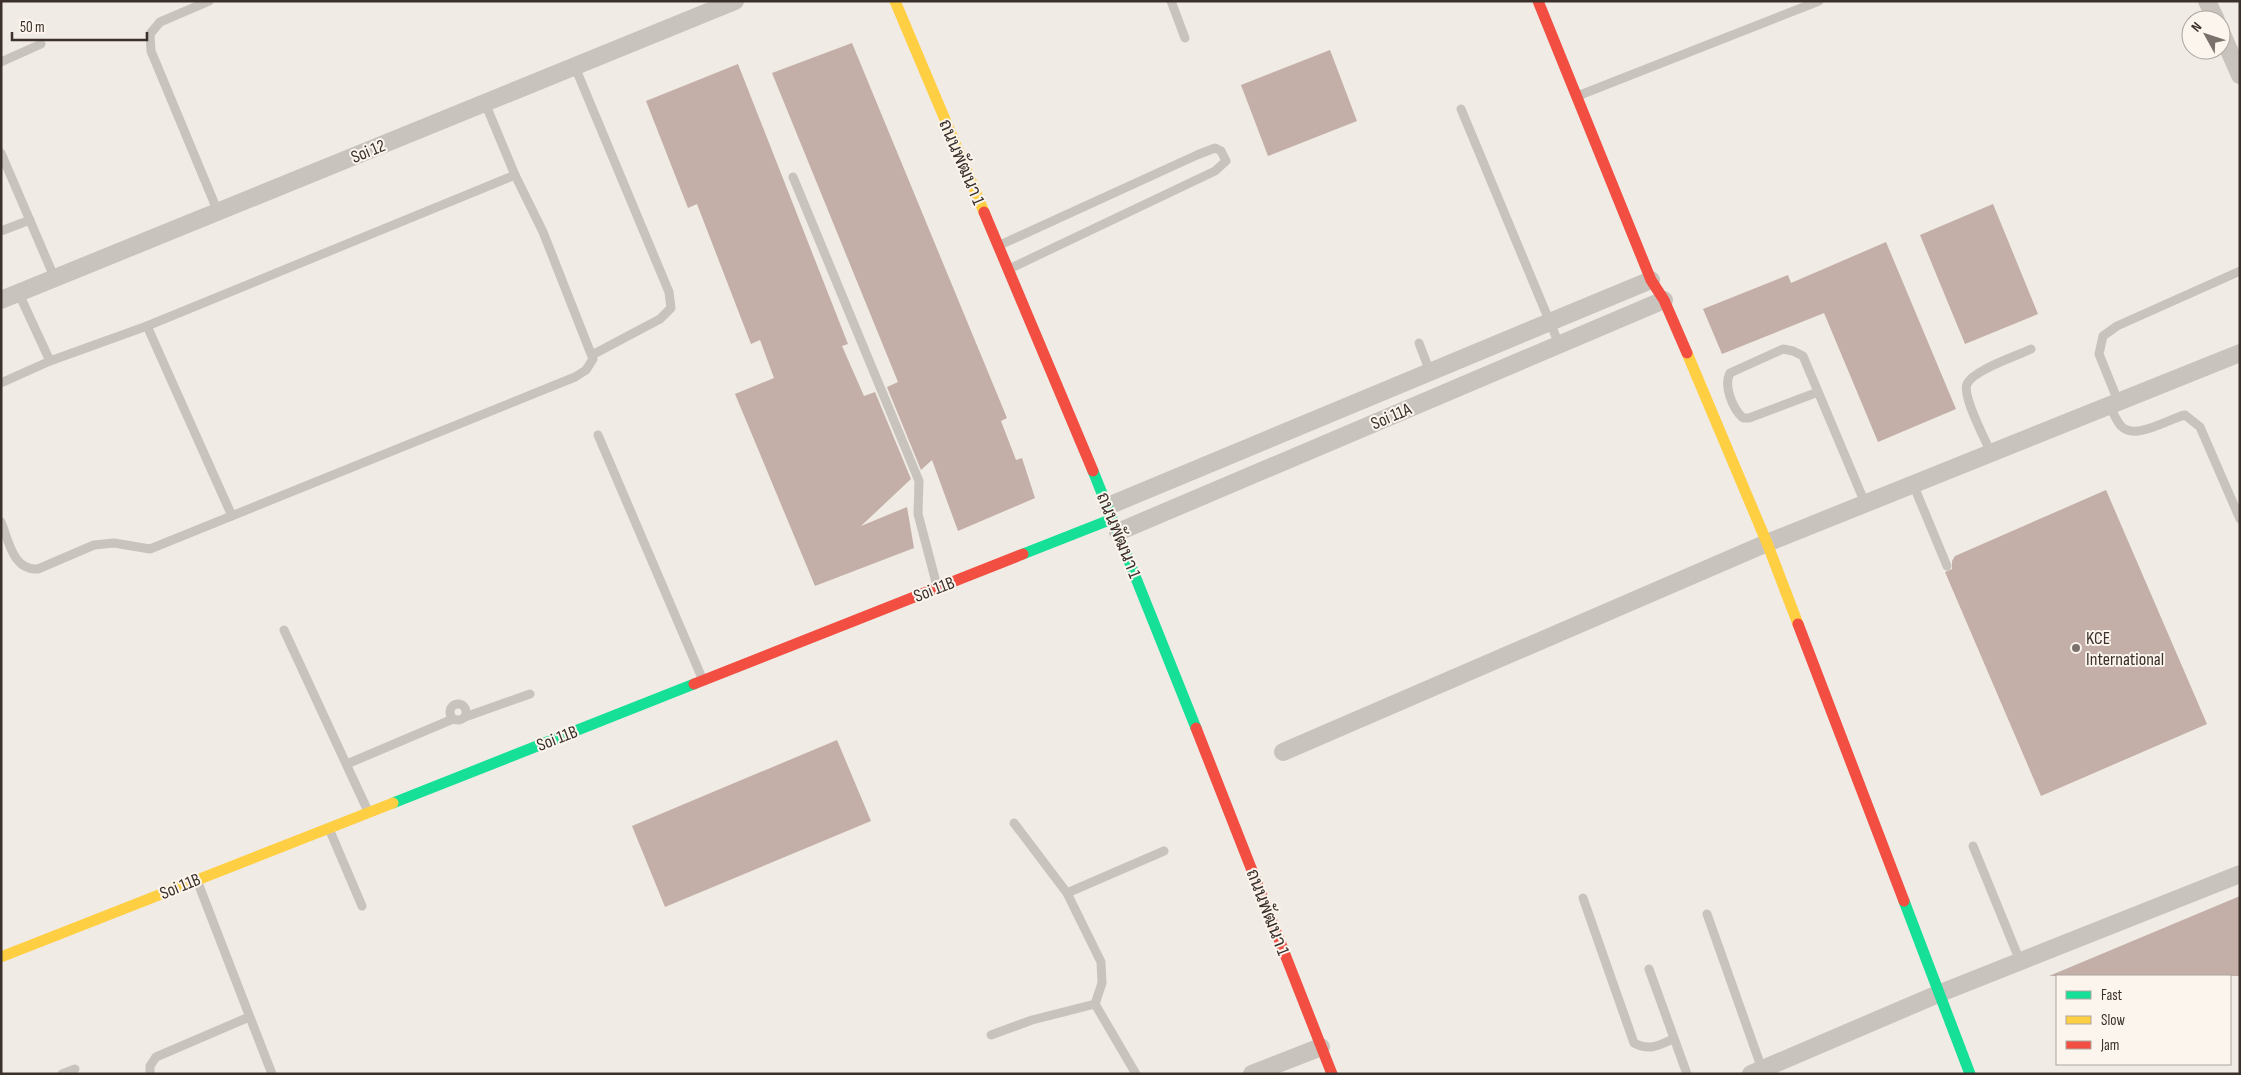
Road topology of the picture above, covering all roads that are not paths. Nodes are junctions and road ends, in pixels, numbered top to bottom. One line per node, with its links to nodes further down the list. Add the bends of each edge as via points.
1 (210, 1): 19 (lane, via 160,22 150,34 151,51)
2 (735, 1): 11 (street, Soi 12)
3 (895, 1): 22 (street, ถนนพัฒนา 1)
4 (1171, 1): 7 (lane)
5 (1538, 1): 13 (street)
6 (1819, 1): 13 (lane)
7 (1185, 38)
8 (41, 44): 10 (lane)
9 (2231, 55): 12 (street)
10 (1, 62)
11 (575, 66): 14 (street, Soi 12); 37 (lane, via 669,292 671,308 660,319)
12 (2240, 75)
13 (1576, 96): 26 (street)
14 (485, 103): 17 (lane); 19 (street, Soi 12)
15 (1462, 109): 30 (lane)
16 (1, 153): 20 (lane)
17 (515, 175): 31 (lane); 37 (lane, via 543,232)
18 (793, 177): 56 (lane, via 919,481 918,514)
19 (218, 212): 25 (street, Soi 12)
20 (30, 220): 21 (lane); 25 (lane)
21 (1, 231)
22 (997, 246): 23 (street, ถนนพัฒนา 1); 23 (lane, via 1215,148 1221,150 1226,160 1215,171)
23 (1007, 270): 51 (street, ถนนพัฒนา 1)
24 (2240, 272): 44 (lane, via 2117,326 2103,336 2099,354)
25 (55, 279): 27 (street, Soi 12)
26 (1651, 280): 29 (street); 30 (street)
27 (19, 294): 28 (street, Soi 12); 38 (lane)
28 (1, 300)
29 (1664, 300): 34 (street, Soi 11A); 54 (street)
30 (1550, 322): 32 (street); 34 (lane)
31 (147, 326): 38 (lane); 50 (lane)
32 (1508, 340): 39 (street); 40 (street)
33 (1419, 344): 40 (lane)
34 (1560, 344): 39 (street, Soi 11A)
35 (2031, 350): 47 (lane, via 1973,375 1966,385 1967,396)
36 (2240, 353): 44 (street)
37 (592, 355): 50 (lane, via 586,370 576,378)
38 (50, 361): 41 (lane)
39 (1516, 362): 45 (street, Soi 11A)
40 (1430, 372): 42 (street)
41 (1, 383)
42 (1396, 387): 45 (street); 51 (street)
43 (1818, 392): 43 (lane, via 1803,356 1794,350 1783,349 1730,373 1727,379 1738,414 1743,418); 49 (lane)
44 (2113, 403): 47 (street); 52 (lane, via 2122,427 2130,431 2139,432 2185,415 2194,420)
45 (1404, 410): 51 (street, Soi 11A)
46 (598, 435): 58 (lane)
47 (1990, 453): 48 (street)
48 (1914, 484): 49 (street); 55 (lane)
49 (1865, 504): 54 (street)
50 (232, 516): 53 (lane, via 150,549 114,543 94,545 30,570 16,561)
51 (1113, 519): 56 (street, Soi 11B); 83 (street, ถนนพัฒนา 1)
52 (2240, 519)
53 (1, 522)
54 (1768, 543): 62 (street); 78 (street)
55 (1947, 566)
56 (938, 588): 58 (street, Soi 11B)
57 (284, 630): 63 (lane)
58 (703, 680): 64 (street, Soi 11B)
59 (530, 694): 60 (lane)
60 (465, 716): 61 (lane); 61 (lane, via 466,708 455,704 450,711)
61 (454, 719): 63 (lane)
62 (1283, 752)
63 (346, 764): 64 (lane)
64 (368, 812): 66 (street, Soi 11B)
65 (1014, 823): 71 (lane)
66 (329, 827): 70 (street, Soi 11B); 73 (lane)
67 (1973, 846): 76 (lane)
68 (1164, 851): 71 (lane)
69 (2240, 874): 76 (street)
70 (196, 879): 75 (street, Soi 11B); 80 (lane)
71 (1067, 893): 79 (lane, via 1101,962 1102,983)
72 (1583, 898): 82 (lane, via 1634,1043 1643,1048 1654,1048)
73 (362, 906)
74 (1707, 914): 85 (lane)
75 (1, 957)
76 (2020, 961): 78 (street)
77 (1649, 969): 82 (lane)
78 (1938, 994): 85 (street); 93 (street)
79 (1095, 1004): 81 (lane, via 1032,1020); 89 (lane)
80 (250, 1017): 87 (lane, via 156,1057 150,1066); 88 (lane)
81 (991, 1035)
82 (1673, 1039): 92 (lane)
83 (1321, 1048): 90 (street); 91 (street, ถนนพัฒนา 1)
84 (75, 1069): 86 (lane)
85 (1757, 1071)
86 (62, 1074)
87 (150, 1074)
88 (272, 1074)
89 (1136, 1074)
90 (1252, 1074)
91 (1332, 1074)
92 (1687, 1074)
93 (1970, 1074)

